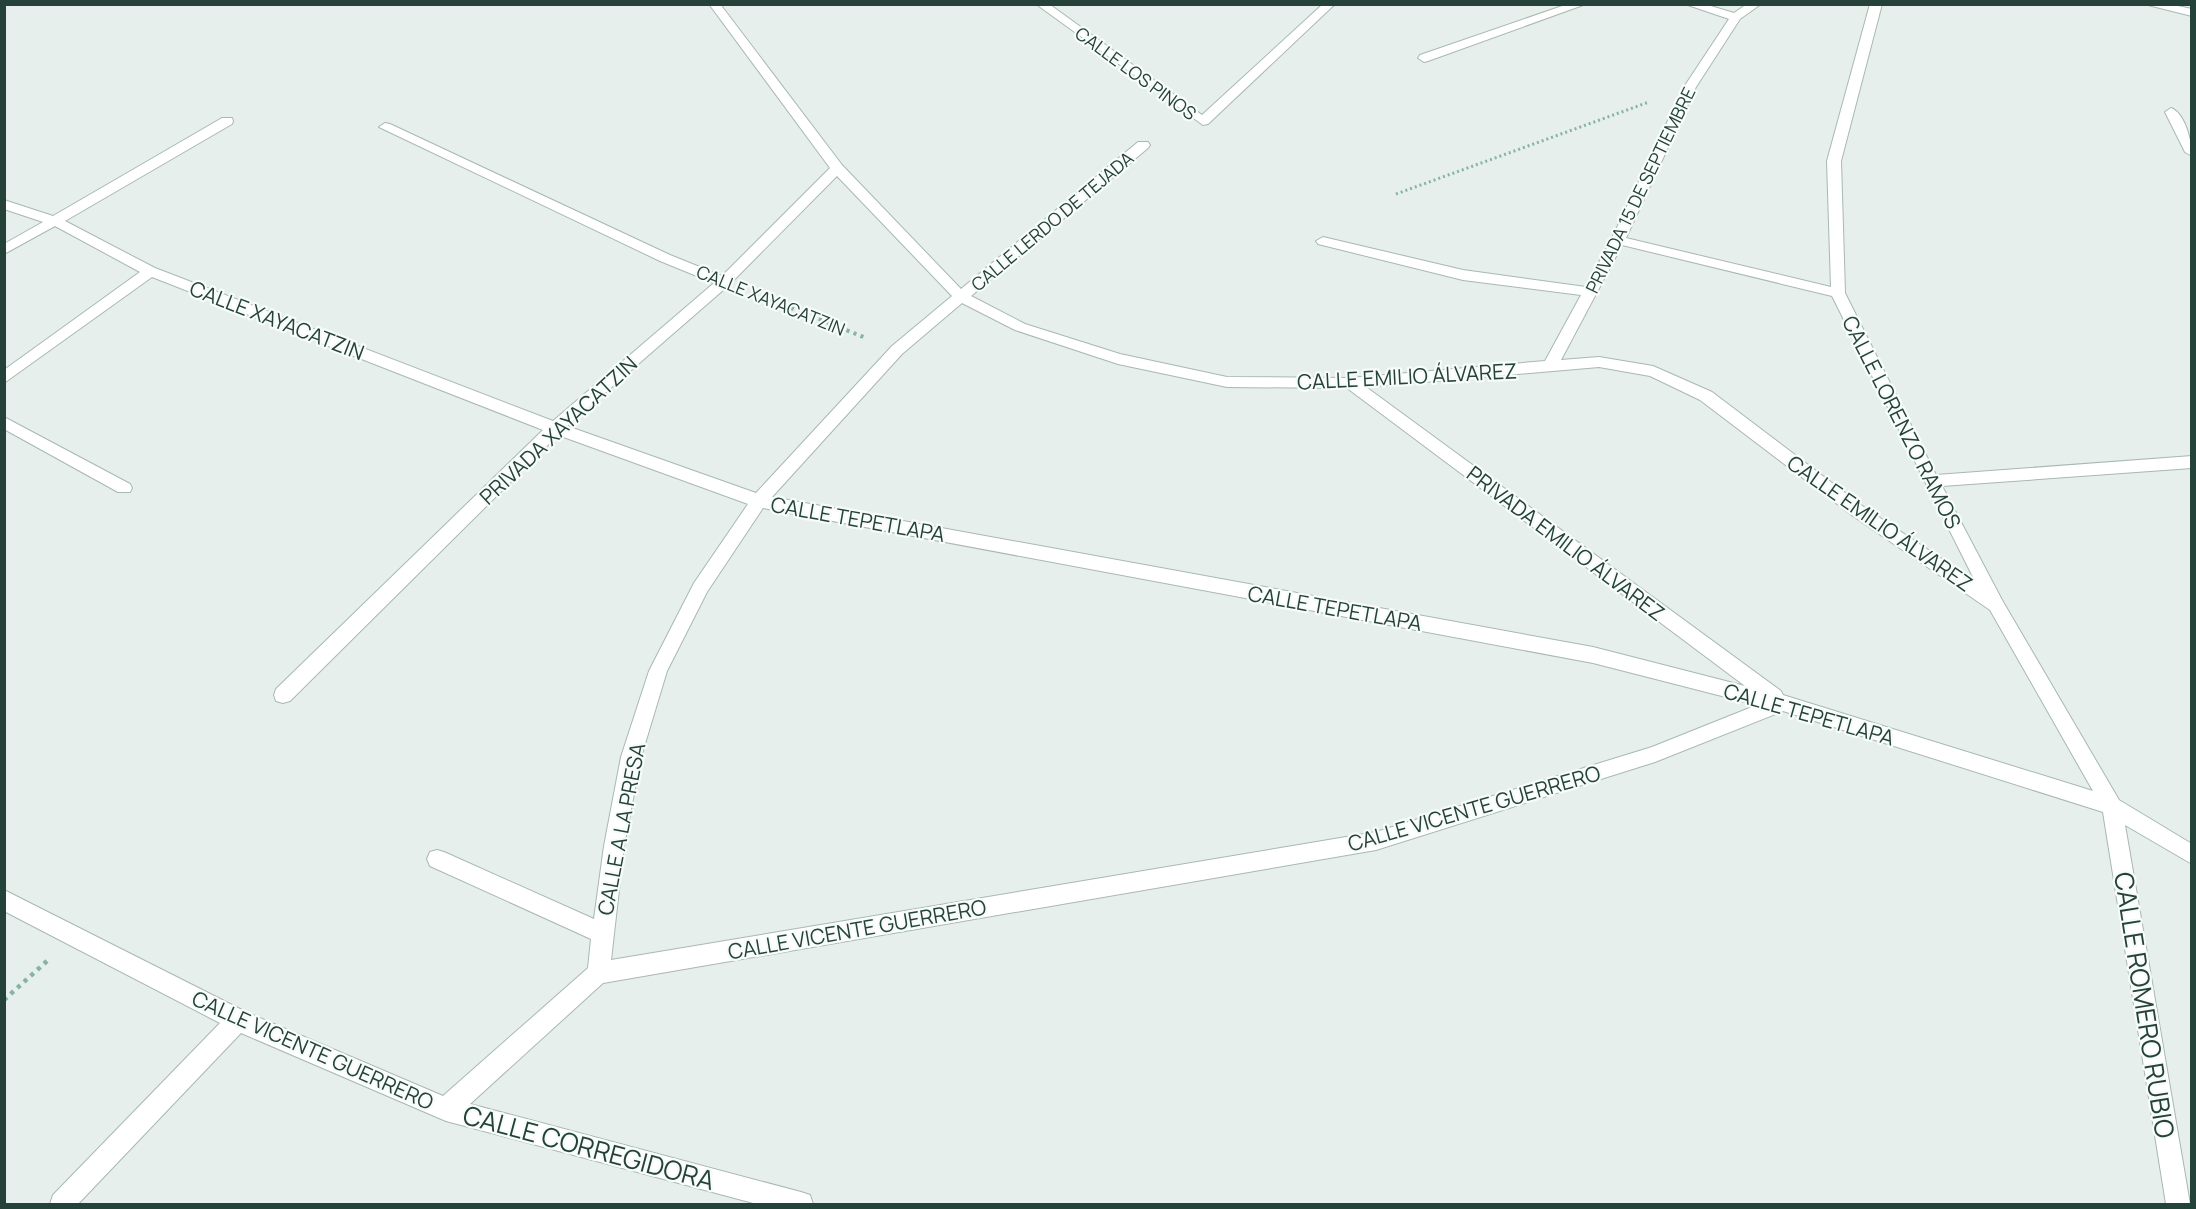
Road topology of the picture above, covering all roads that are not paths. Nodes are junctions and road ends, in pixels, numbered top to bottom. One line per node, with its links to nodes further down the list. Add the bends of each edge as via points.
1 (714, 4): 17 (street, CALLE EMILIO ÁLVAREZ)
2 (1041, 4): 8 (street, CALLE LOS PINOS, via 1203,121)
3 (1581, 4): 11 (street)
4 (1690, 4): 10 (street)
5 (1756, 4): 10 (street, PRIVADA 15 DE SEPTIEMBRE)
6 (1876, 4): 26 (street, CALLE LORENZO RAMOS, via 1834,161)
7 (2149, 4): 9 (street)
8 (1327, 5)
9 (2192, 13)
10 (1736, 16): 20 (street, PRIVADA 15 DE SEPTIEMBRE, via 1690,87)
11 (1424, 58)
12 (2171, 112): 16 (street)
13 (227, 121): 19 (street)
14 (385, 127): 24 (street, CALLE XAYACATZIN)
15 (1143, 146): 27 (street, CALLE LERDO DE TEJADA)
16 (2192, 152)
17 (837, 168): 24 (street, PRIVADA XAYACATZIN); 27 (street, CALLE EMILIO ÁLVAREZ)
18 (4, 204): 19 (street, CALLE XAYACATZIN)
19 (55, 221): 22 (street); 23 (street, CALLE XAYACATZIN)
20 (1618, 240): 25 (street, PRIVADA 15 DE SEPTIEMBRE); 26 (street)
21 (1323, 241): 25 (street, via 1463,275)
22 (4, 250)
23 (150, 271): 30 (street); 33 (street, CALLE XAYACATZIN)
24 (724, 282): 33 (street, PRIVADA XAYACATZIN)
25 (1591, 292): 29 (street, PRIVADA 15 DE SEPTIEMBRE)
26 (1838, 293): 35 (street, CALLE LORENZO RAMOS)
27 (960, 296): 28 (street, CALLE LERDO DE TEJADA); 31 (street, CALLE EMILIO ÁLVAREZ, via 1020,327 1118,359 1227,382)
28 (897, 350): 37 (street, CALLE A LA PRESA)
29 (1550, 367): 31 (street, CALLE EMILIO ÁLVAREZ); 38 (street, CALLE EMILIO ÁLVAREZ, via 1599,362 1653,370 1706,396 1859,512)
30 (4, 378)
31 (1350, 383): 40 (street, PRIVADA EMILIO ÁLVAREZ)
32 (4, 422): 36 (street)
33 (555, 428): 37 (street, CALLE TEPETLAPA); 39 (street, PRIVADA XAYACATZIN)
34 (2192, 462): 35 (street)
35 (1931, 482): 38 (street, CALLE LORENZO RAMOS)
36 (124, 488)
37 (759, 501): 40 (street, CALLE TEPETLAPA, via 1593,655); 45 (street, CALLE A LA PRESA, via 700,588 658,671 631,757)
38 (1996, 605): 41 (street, CALLE LORENZO RAMOS)
39 (283, 695)
40 (1782, 703): 41 (street, CALLE TEPETLAPA); 46 (street, CALLE VICENTE GUERRERO, via 1655,754 1376,841)
41 (2112, 806): 42 (street); 51 (street, CALLE ROMERO RUBIO)
42 (2192, 855)
43 (437, 859): 45 (street)
44 (4, 900): 47 (street, CALLE VICENTE GUERRERO)
45 (602, 933): 46 (street, CALLE A LA PRESA)
46 (598, 973): 48 (street, CALLE VICENTE GUERRERO)
47 (238, 1020): 48 (street, CALLE VICENTE GUERRERO); 49 (street)
48 (446, 1109): 50 (street, CALLE CORREGIDORA)
49 (63, 1204)
50 (801, 1204)
51 (2178, 1204)

